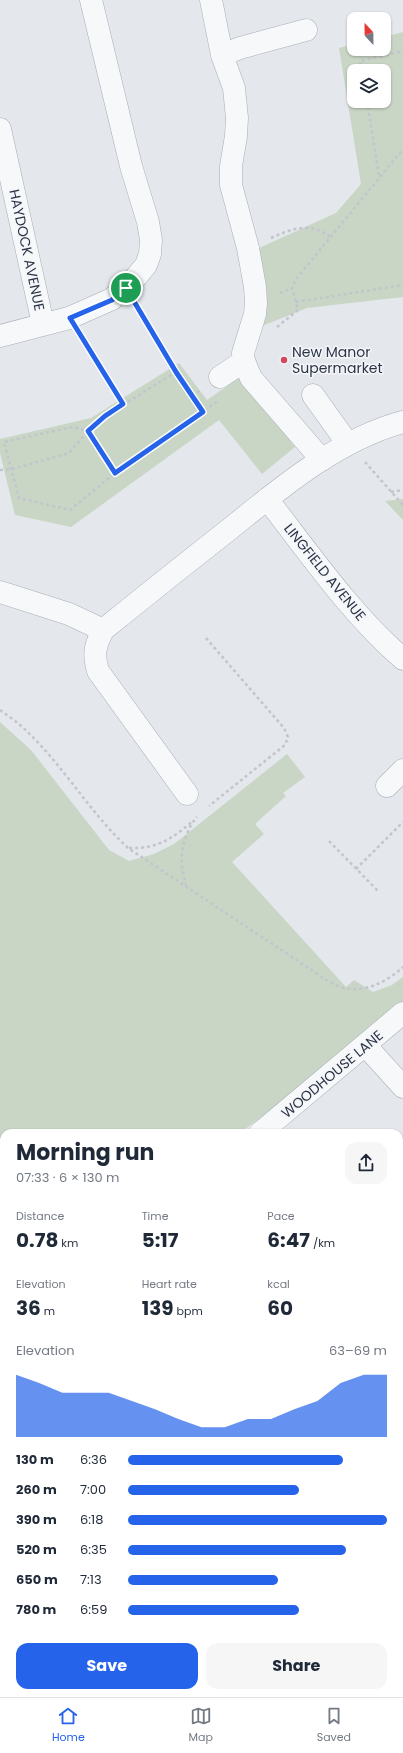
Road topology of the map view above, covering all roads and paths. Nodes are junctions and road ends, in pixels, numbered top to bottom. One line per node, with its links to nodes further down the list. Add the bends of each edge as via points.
1 (91, 0): 14 (street, HAYDOCK AVENUE, via 151,240 146,265)
2 (211, 0): 5 (street)
3 (306, 30): 5 (street)
4 (403, 51): 6 (path, via 360,61)
5 (222, 55): 12 (street, via 234,88 237,118 231,185)
6 (361, 64)
7 (368, 108): 10 (path)
8 (0, 129): 17 (street, HAYDOCK AVENUE)
9 (403, 149): 10 (path)
10 (379, 177): 11 (path)
11 (330, 237): 12 (path, via 322,230 290,230); 15 (path, via 296,279 292,288)
12 (248, 248): 19 (street, via 256,303)
13 (403, 285): 15 (path)
14 (126, 288): 16 (street, HAYDOCK AVENUE, via 112,300); 21 (path)
15 (296, 302): 19 (path, via 298,310 288,319 269,332)
16 (70, 318): 17 (street, HAYDOCK AVENUE); 25 (path)
17 (43, 324): 18 (street, HAYDOCK AVENUE)
18 (0, 336)
19 (248, 340): 20 (street, via 242,353)
20 (244, 361): 22 (street); 30 (street, via 251,378)
21 (176, 372): 25 (path); 26 (path)
22 (220, 377)
23 (313, 395): 29 (street)
24 (221, 399): 26 (path)
25 (123, 404): 28 (path)
26 (203, 412): 33 (path)
27 (403, 422): 29 (street, via 384,427)
28 (88, 431): 31 (path, via 69,453); 31 (path, via 72,427 4,442); 33 (path)
29 (348, 444): 30 (street); 35 (path)
30 (322, 460): 36 (street)
31 (12, 469): 32 (path); 33 (path, via 19,498 70,510)
32 (0, 470)
33 (115, 473)
34 (403, 490): 35 (path)
35 (391, 492): 37 (path)
36 (267, 499): 39 (street); 41 (street, LINGFIELD AVENUE, via 340,594)
37 (403, 505)
38 (0, 592): 39 (street, via 69,614)
39 (103, 630): 45 (street, via 96,644 94,657 98,671)
40 (206, 638): 46 (path, via 284,728 288,737 285,745)
41 (403, 659)
42 (0, 710): 51 (path, via 20,725 46,752 110,831)
43 (403, 770): 44 (street)
44 (387, 786)
45 (187, 794)
46 (204, 811)
47 (199, 815): 48 (path)
48 (194, 819): 51 (path, via 174,837 159,845 144,849); 53 (path, via 187,835 181,864)
49 (403, 822): 52 (path)
50 (328, 841): 52 (path)
51 (128, 848): 53 (path)
52 (356, 869): 54 (path)
53 (186, 887): 55 (path, via 324,979 344,988 364,988 378,984 393,977)
54 (378, 891)
55 (403, 967)
56 (403, 1013): 57 (street, WOODHOUSE LANE)
57 (366, 1046): 58 (street); 59 (street, WOODHOUSE LANE)
58 (403, 1087)
59 (265, 1129)

